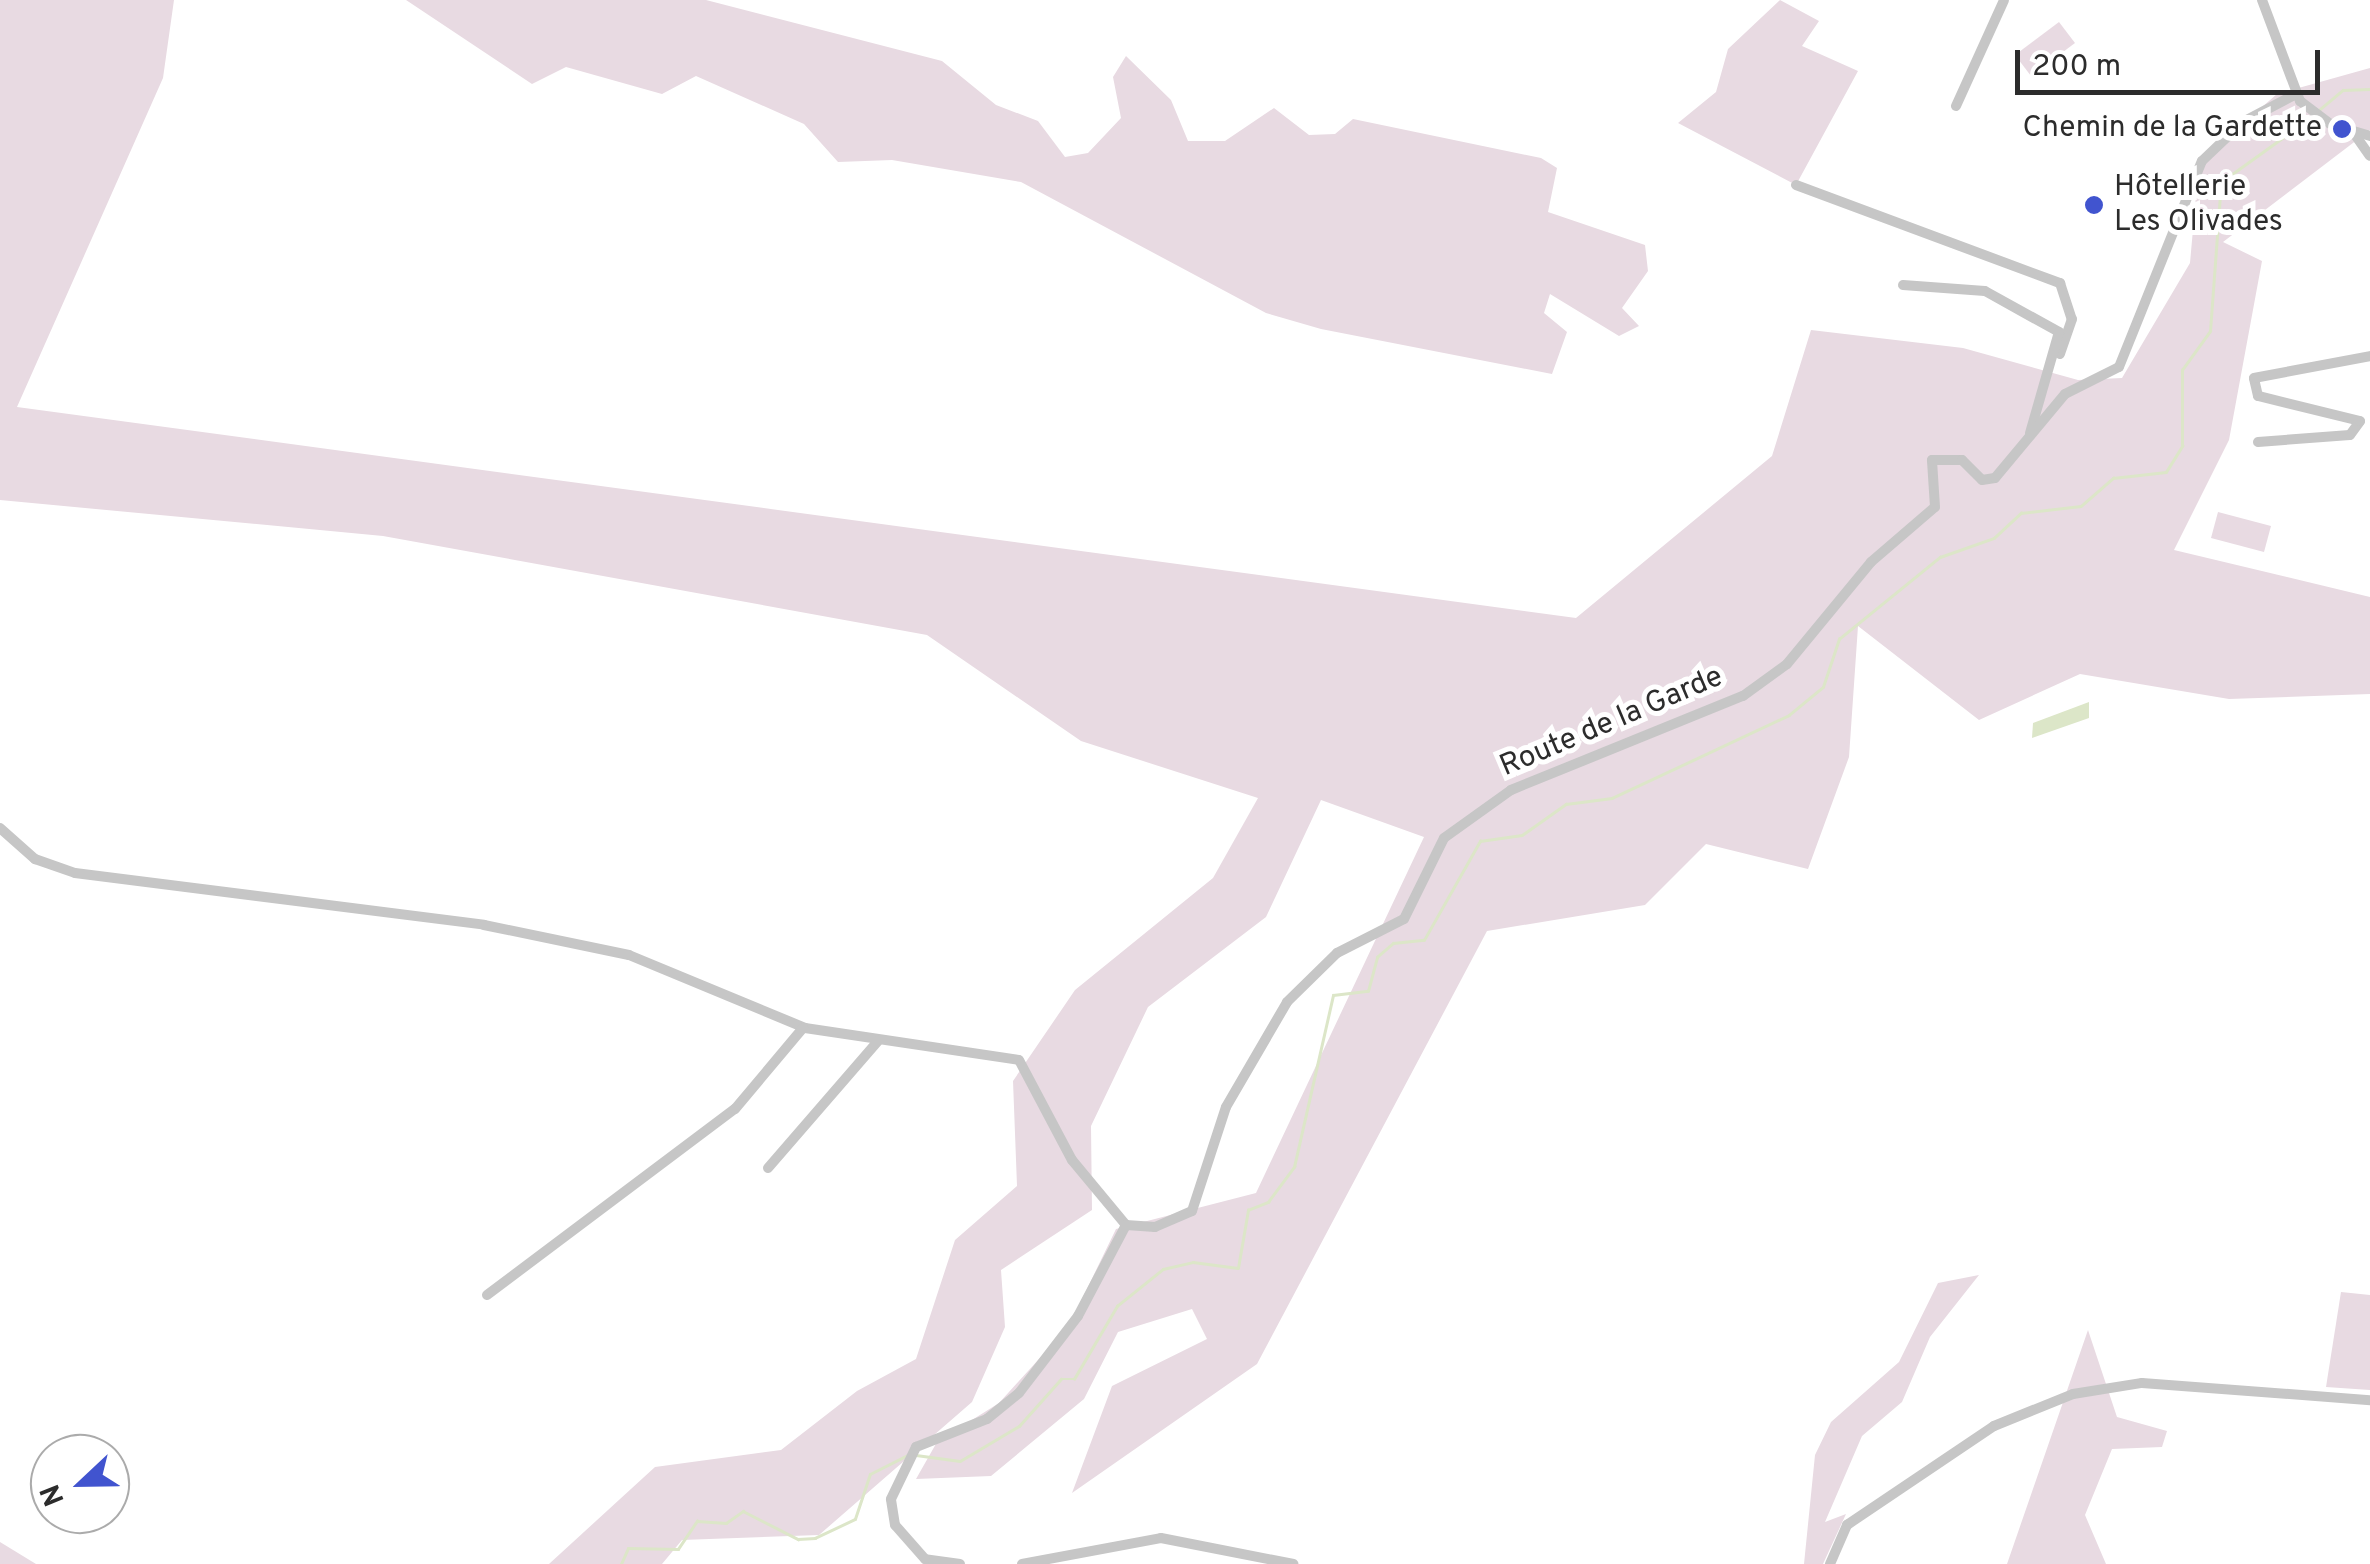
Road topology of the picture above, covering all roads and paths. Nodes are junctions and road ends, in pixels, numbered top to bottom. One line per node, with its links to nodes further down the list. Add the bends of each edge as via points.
1 (2004, 0): 4 (street)
2 (2262, 0): 3 (street)
3 (2296, 94): 5 (street, via 2319,118); 12 (street, Route de la Garde, via 2242,122 2202,161 2127,358 2075,386)
4 (1956, 106)
5 (2353, 132): 6 (street); 7 (street)
6 (2370, 136)
7 (2370, 156)
8 (1796, 185): 10 (street, via 2060,283 2072,318)
9 (1902, 284): 10 (street, via 2014,302 2046,318)
10 (2060, 354): 12 (street, via 2036,388)
11 (2370, 356): 13 (street, via 2254,378 2258,396 2360,421 2350,435)
12 (2030, 432): 18 (street, Route de la Garde, via 1988,481 1962,460 1932,460 1935,507 1871,562 1787,664 1744,696 1511,790 1444,838 1404,919 1337,954 1287,1002 1226,1107 1192,1211 1155,1227)
13 (2258, 442)
14 (0, 828): 15 (street, via 35,859 76,873 446,919 629,955)
15 (803, 1028): 16 (street); 19 (street, via 734,1109)
16 (879, 1040): 17 (street); 18 (street, via 1019,1060 1072,1160)
17 (768, 1168)
18 (1126, 1224): 21 (street, via 1070,1328 1018,1394 987,1419 916,1448 891,1499 895,1526 925,1559)
19 (487, 1295)
20 (2370, 1400): 24 (street, via 2142,1383 2073,1394 1994,1426 1847,1525)
21 (960, 1564)
22 (1022, 1564): 23 (street, via 1161,1538)
23 (1293, 1564)
24 (1830, 1564)

